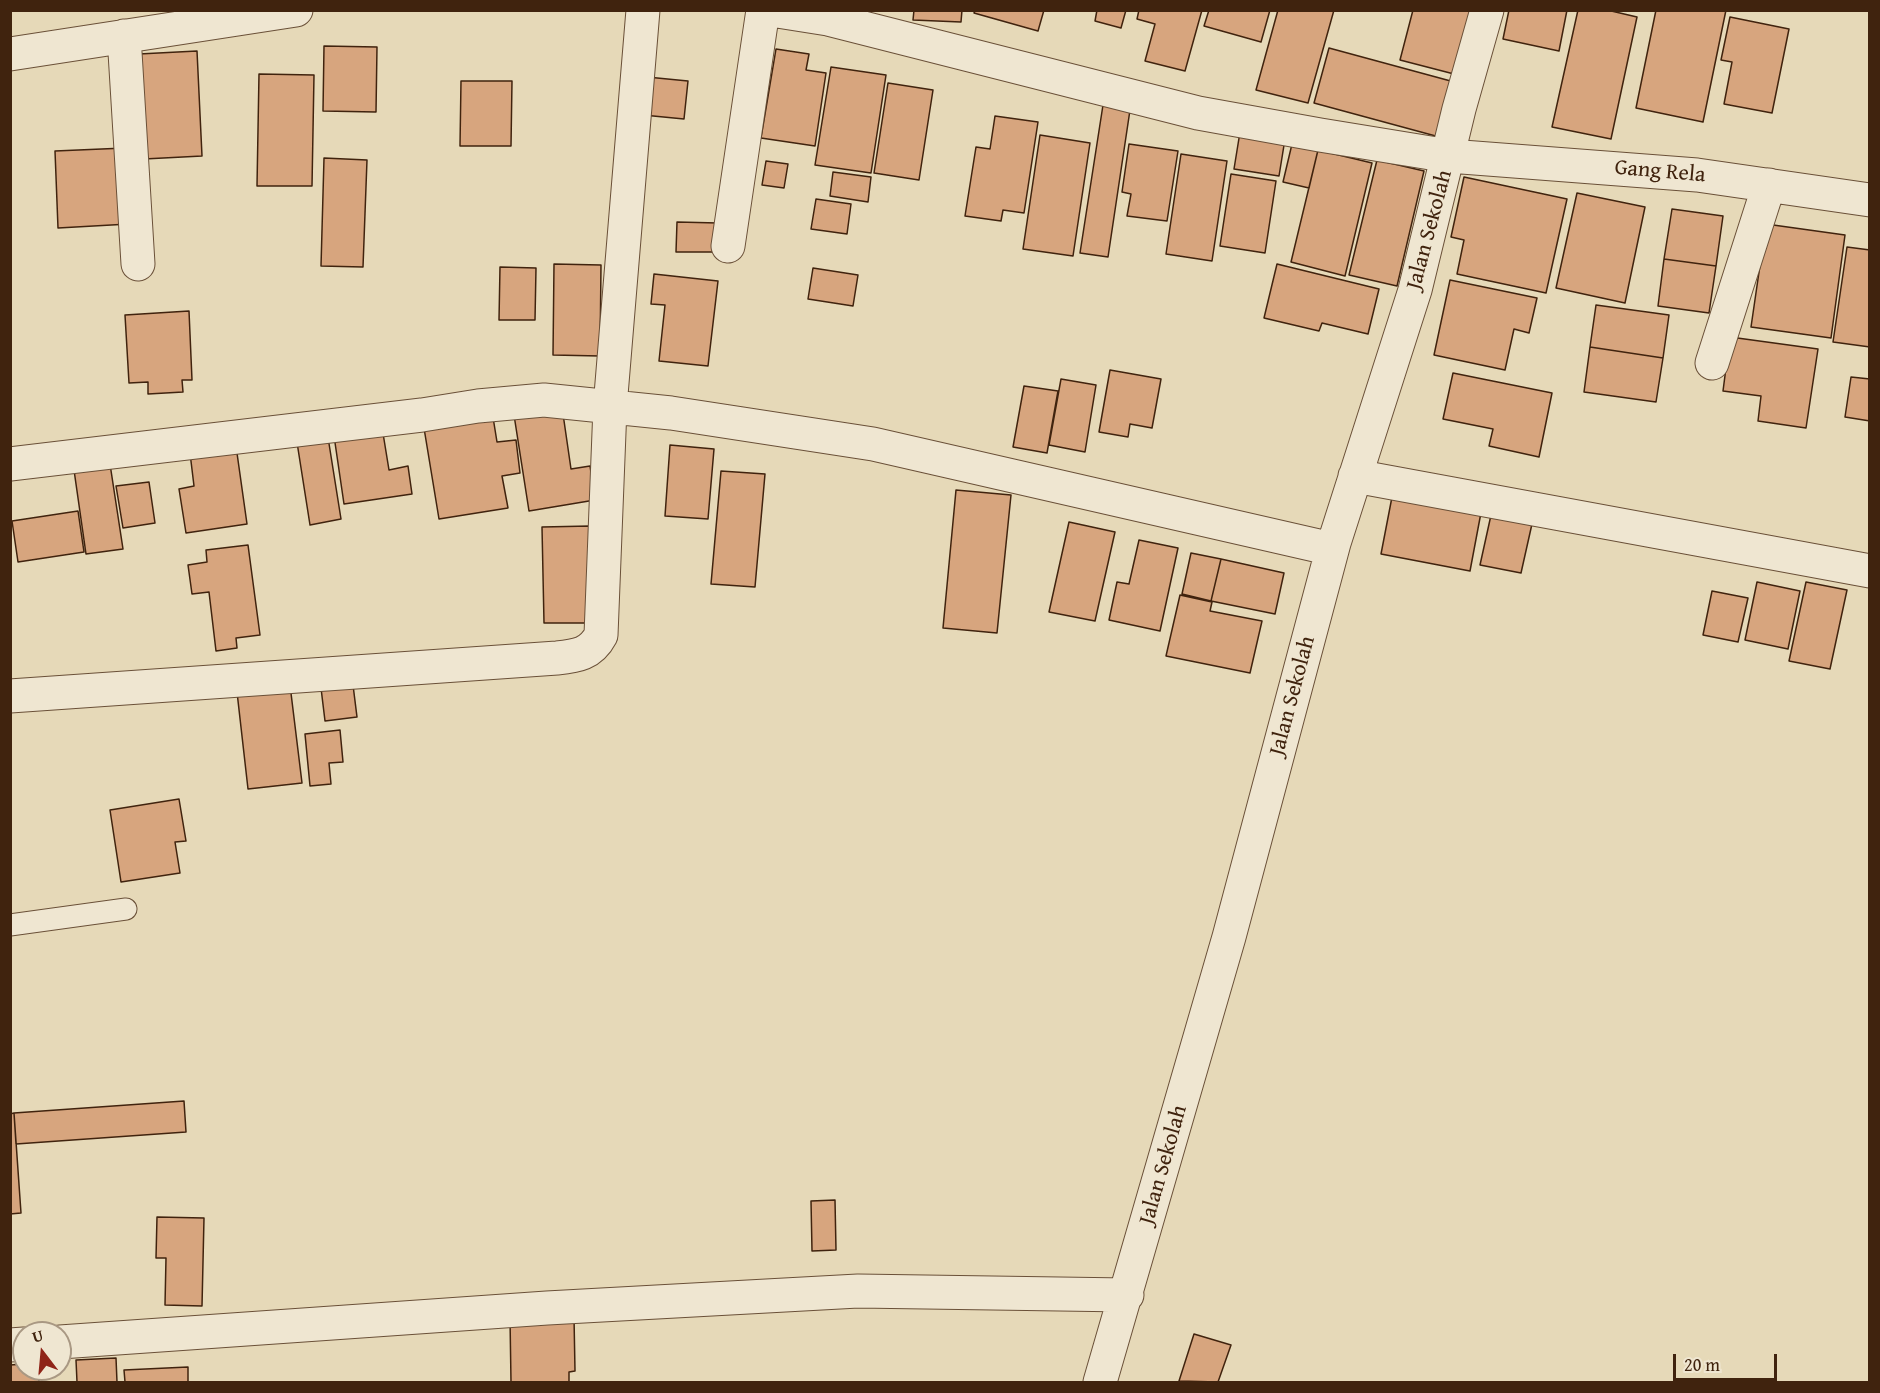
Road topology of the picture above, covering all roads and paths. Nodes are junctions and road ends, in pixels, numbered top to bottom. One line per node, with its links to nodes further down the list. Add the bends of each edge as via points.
1 (296, 10): 6 (street)
2 (643, 10): 14 (street)
3 (763, 10): 11 (street)
4 (771, 10): 8 (street, Gang Rela, via 828,19 1198,113)
5 (1487, 10): 8 (street, Jalan Sekolah)
6 (124, 36): 7 (street); 12 (street)
7 (10, 54)
8 (1449, 156): 9 (street, Gang Rela, via 1697,174); 16 (street, Jalan Sekolah, via 1415,290)
9 (1769, 185): 10 (street, Gang Rela); 13 (street)
10 (1869, 200)
11 (728, 246)
12 (138, 264)
13 (1712, 363)
14 (610, 407): 15 (street, via 544,400 478,406); 17 (street, via 873,444); 19 (street, via 601,635 588,652 557,658)
15 (10, 464)
16 (1355, 476): 17 (street, Jalan Sekolah); 18 (street)
17 (1332, 549): 22 (street, Jalan Sekolah, via 1229,937)
18 (1869, 571)
19 (10, 696)
20 (126, 909): 21 (lane)
21 (10, 925)
22 (1127, 1295): 23 (street, via 858,1291); 24 (street, Jalan Sekolah)
23 (72, 1341)
24 (1100, 1383)

